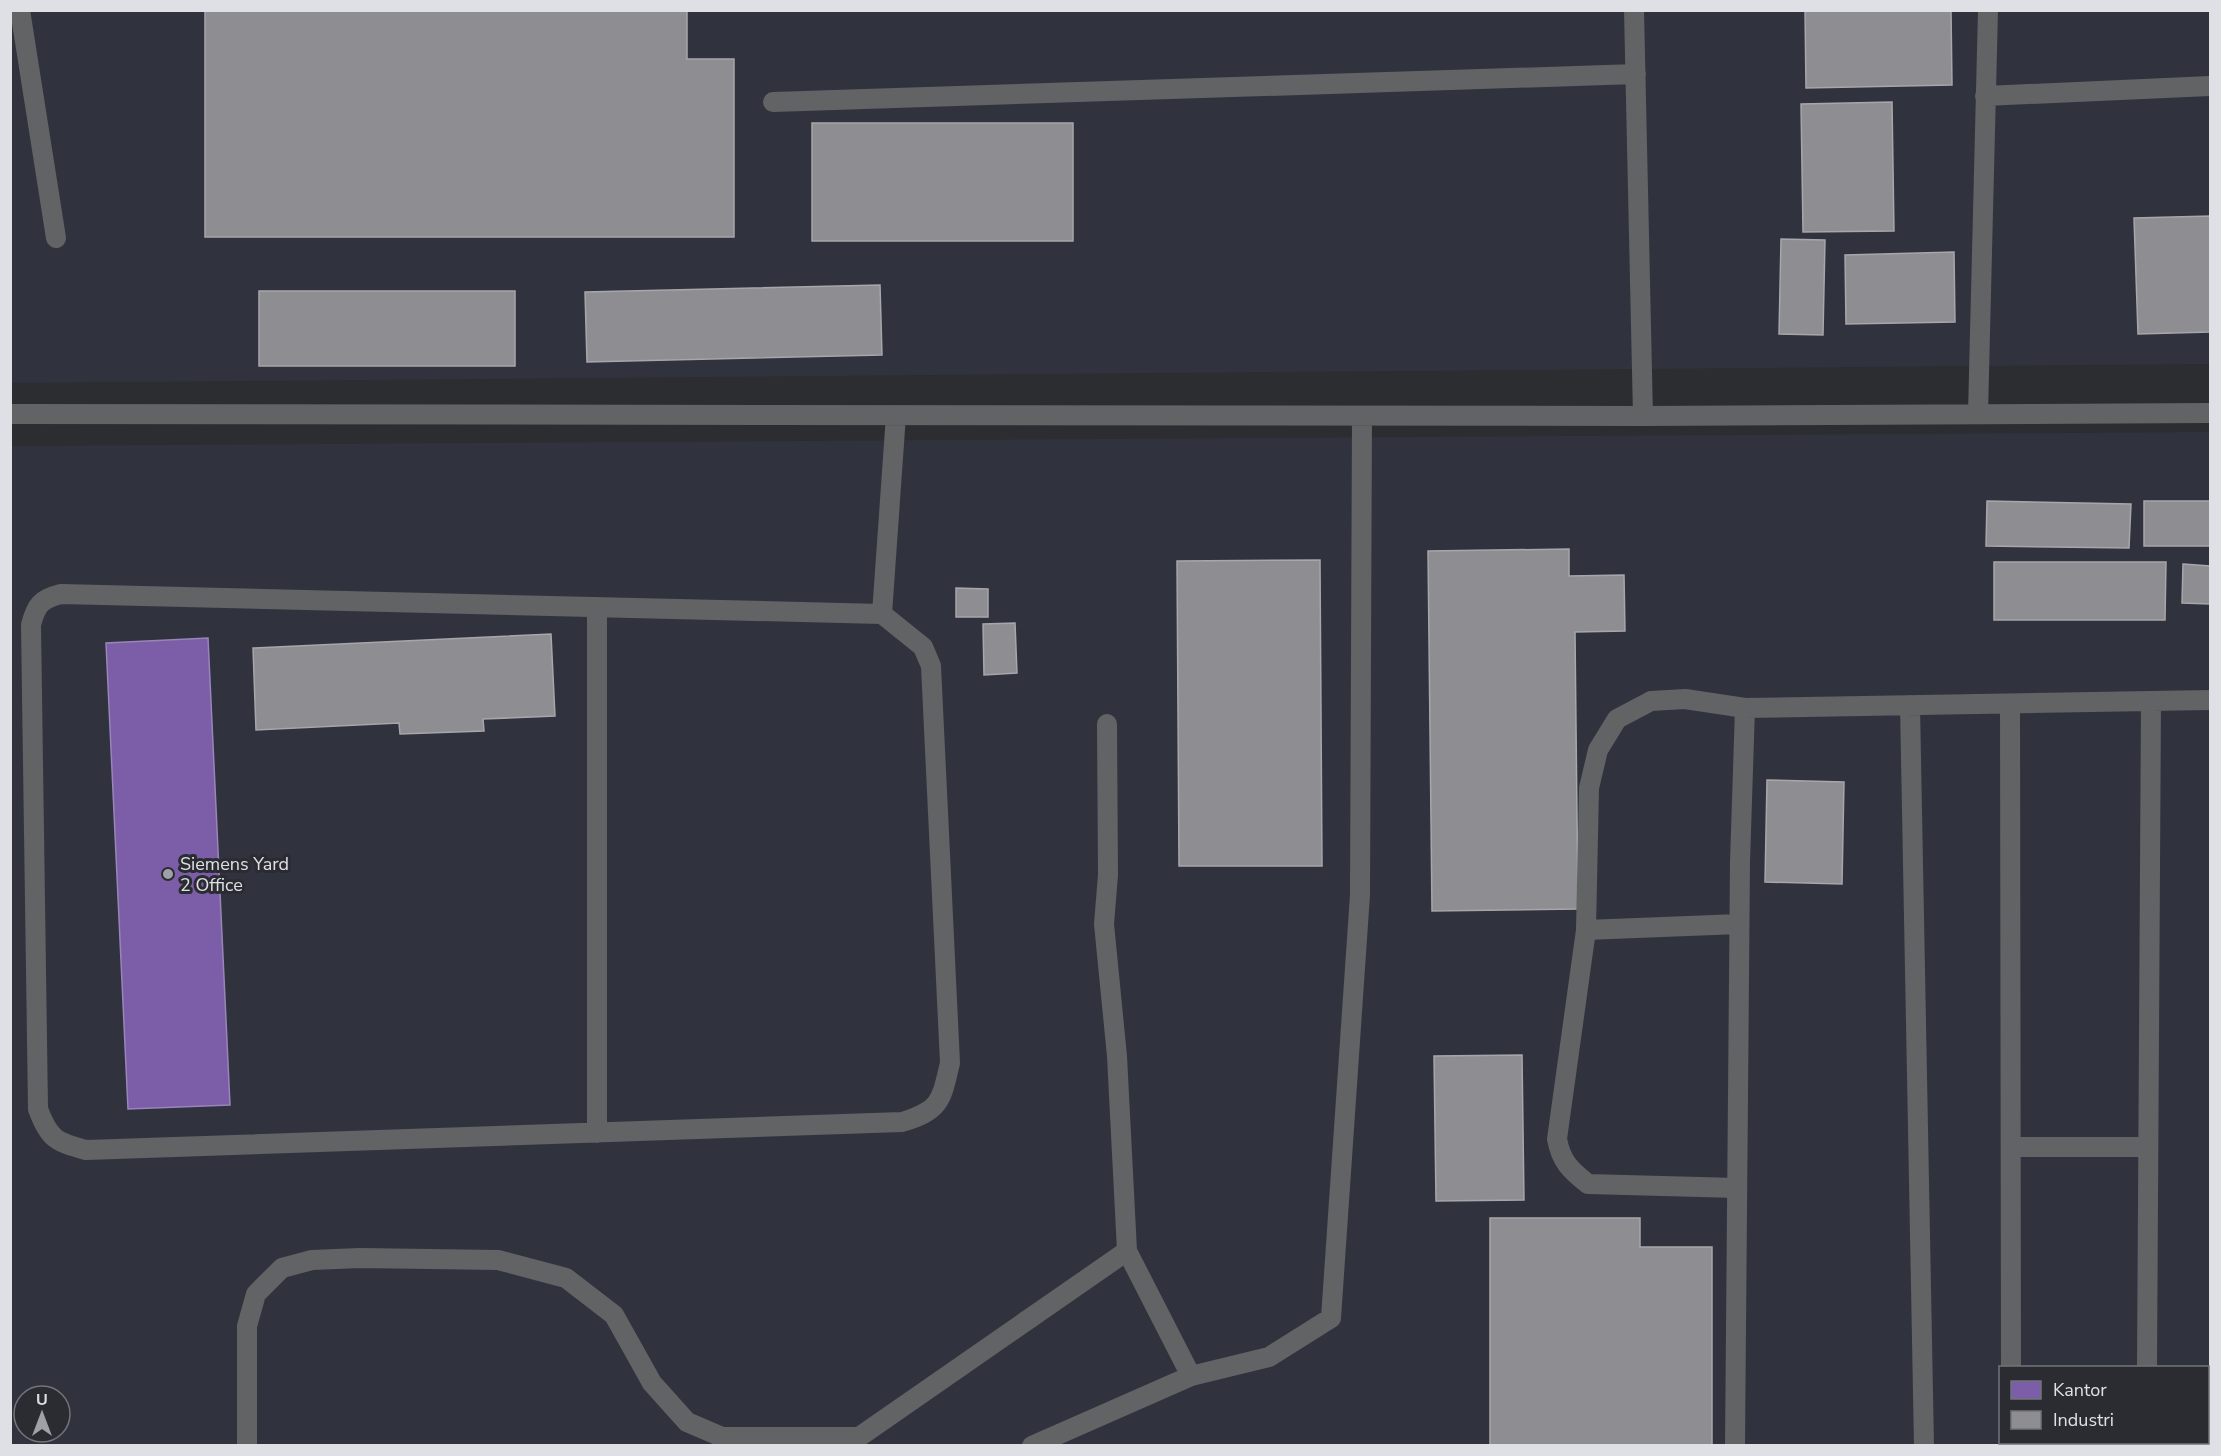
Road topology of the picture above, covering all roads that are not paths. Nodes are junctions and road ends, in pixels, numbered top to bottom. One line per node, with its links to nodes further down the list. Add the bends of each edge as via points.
1 (20, 10): 8 (lane)
2 (1634, 10): 4 (lane)
3 (1988, 10): 6 (lane)
4 (1636, 74): 7 (lane); 14 (lane)
5 (2211, 86): 6 (lane)
6 (1985, 96): 11 (lane)
7 (773, 102)
8 (56, 238)
9 (2211, 413): 11 (lane)
10 (10, 414): 12 (lane)
11 (1978, 414): 14 (lane)
12 (896, 415): 13 (lane); 16 (lane)
13 (1362, 416): 14 (lane); 32 (lane, via 1360,895 1330,1318 1269,1358)
14 (1642, 416)
15 (597, 608): 16 (lane); 25 (lane); 25 (lane, via 61,594 44,598 35,609 31,625 38,1109 46,1130 60,1143 86,1149)
16 (882, 614): 25 (lane, via 923,647 932,666 950,1063 942,1095 929,1114 902,1122)
17 (2211, 700): 18 (lane)
18 (2151, 701): 19 (lane); 27 (lane)
19 (2010, 704): 20 (lane); 26 (lane)
20 (1910, 705): 21 (lane); 36 (lane)
21 (1745, 708): 23 (lane); 24 (lane, via 1685,699 1651,701 1617,719 1598,750 1588,788)
22 (1107, 724): 29 (lane, via 1108,875 1104,924)
23 (1739, 924): 24 (lane); 28 (lane)
24 (1586, 930): 28 (lane, via 1557,1139 1560,1157 1588,1184)
25 (597, 1133)
26 (2011, 1147): 27 (lane); 30 (lane)
27 (2148, 1147): 31 (lane)
28 (1737, 1188): 35 (lane)
29 (1127, 1251): 32 (lane); 33 (lane, via 859,1437 722,1437 687,1422 652,1383 614,1315 566,1278 498,1260 312,1260 282,1268 256,1294 247,1326)
30 (2011, 1366)
31 (2147, 1366)
32 (1191, 1376): 34 (lane)
33 (247, 1446)
34 (1032, 1446)
35 (1735, 1446)
36 (1924, 1446)

